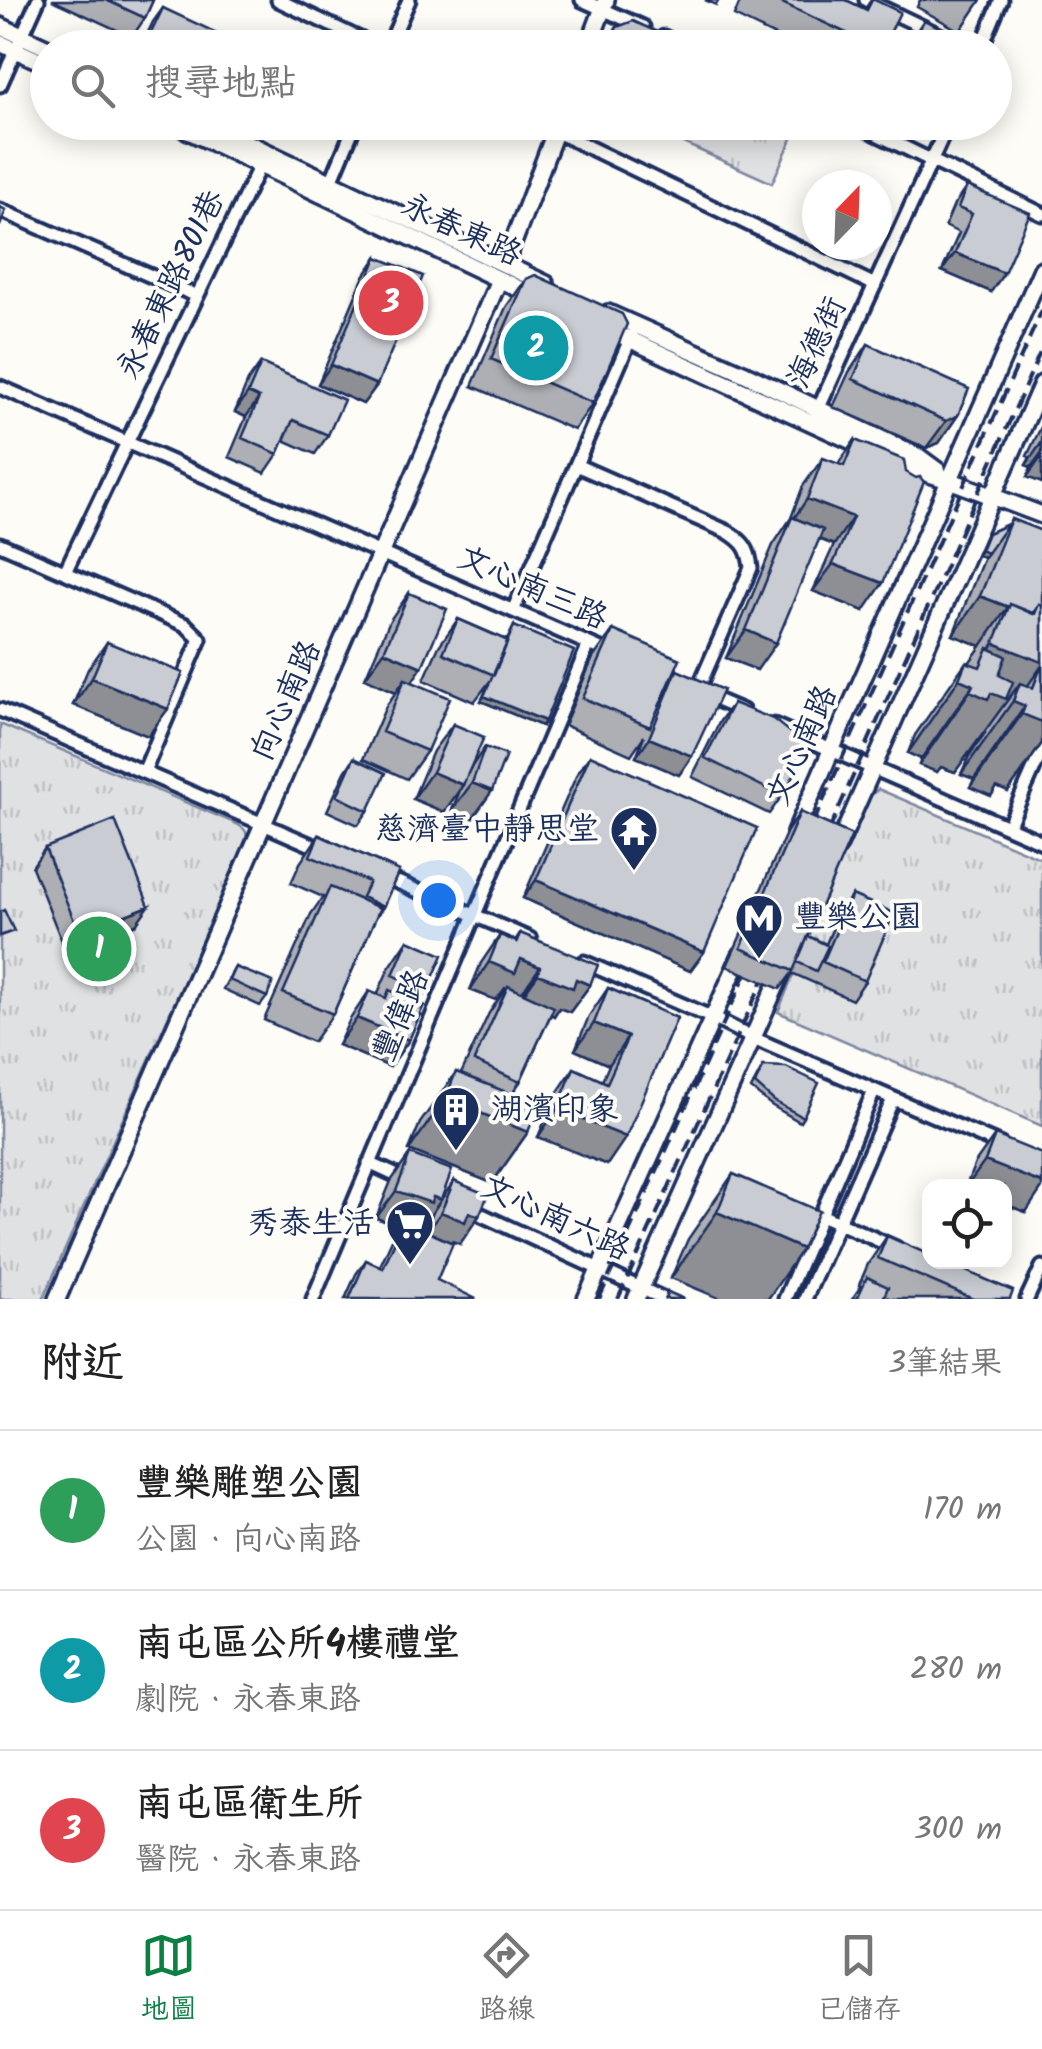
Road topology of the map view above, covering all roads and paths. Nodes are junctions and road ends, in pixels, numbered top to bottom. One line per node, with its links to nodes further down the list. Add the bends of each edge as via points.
1 (38, 0): 15 (street)
2 (278, 0): 9 (street)
3 (408, 0): 10 (street)
4 (582, 0): 7 (street)
5 (866, 0): 13 (street)
6 (1001, 0): 14 (street)
7 (605, 5): 11 (street); 12 (street)
8 (0, 26): 15 (street)
9 (341, 30)
10 (396, 30)
11 (595, 30)
12 (653, 30)
13 (929, 30)
14 (988, 30)
15 (12, 43): 16 (street)
16 (0, 85)
17 (217, 140): 24 (street, 永春東路)
18 (234, 140): 24 (street, 永春東路)
19 (349, 140): 26 (street)
20 (552, 140): 30 (street, 向心南路)
21 (583, 140): 31 (street)
22 (888, 140): 25 (street)
23 (941, 140): 25 (street, 海德街)
24 (264, 158): 26 (street, 永春東路); 33 (street, 永春東路801巷)
25 (932, 162): 28 (street); 31 (street, 海德街)
26 (328, 190): 30 (street, 永春東路)
27 (0, 210): 33 (street)
28 (1042, 214)
29 (1042, 268): 42 (street, 文心南路)
30 (502, 272): 32 (street, 永春東路); 46 (street, 向心南路)
31 (875, 286): 39 (street, 海德街)
32 (551, 295)
33 (197, 296): 40 (street, 永春東路801巷)
34 (586, 303): 36 (street)
35 (597, 324): 36 (street)
36 (632, 333): 39 (street, via 743,373); 41 (street)
37 (1042, 384): 43 (street)
38 (0, 387): 40 (street, 文心南三路)
39 (815, 417): 42 (street, via 919,457)
40 (126, 442): 46 (street, 文心南三路); 47 (street, 永春東路801巷)
41 (576, 465): 48 (street); 52 (street, via 728,532 749,552 751,568)
42 (950, 480): 43 (street); 56 (street, 文心南路)
43 (992, 496): 44 (street); 58 (street)
44 (1042, 515)
45 (0, 544): 47 (street)
46 (382, 554): 48 (street, 文心南三路); 60 (street, 向心南路)
47 (65, 572): 59 (street, via 186,625 200,638)
48 (513, 611): 49 (street, 文心南三路)
49 (589, 644): 50 (street, 文心南三路); 67 (street, 豐偉路)
50 (625, 660)
51 (679, 683): 52 (street)
52 (697, 691): 54 (street)
53 (0, 710): 59 (street)
54 (747, 713)
55 (764, 720): 56 (street)
56 (831, 750): 58 (street); 62 (street, 文心南路)
57 (1042, 750): 61 (street)
58 (872, 768): 61 (street); 65 (street)
59 (144, 772): 60 (street)
60 (264, 824): 64 (street); 86 (street, 向心南路)
61 (1008, 827): 63 (street)
62 (792, 839)
63 (1042, 842)
64 (334, 854)
65 (833, 858)
66 (369, 869): 67 (street)
67 (474, 915): 68 (street); 77 (street, 豐偉路)
68 (543, 944)
69 (745, 946): 72 (street)
70 (793, 948): 73 (street)
71 (577, 959): 72 (street)
72 (714, 1018): 73 (street); 84 (street)
73 (753, 1038): 74 (street); 85 (street)
74 (874, 1091): 75 (street); 80 (street)
75 (893, 1099): 76 (street); 81 (street)
76 (1009, 1148)
77 (370, 1163): 78 (street); 87 (street, 豐偉路)
78 (422, 1188)
79 (458, 1204): 84 (street, 文心南六路)
80 (821, 1215): 81 (street); 90 (street)
81 (838, 1223): 82 (street); 91 (street)
82 (909, 1253)
83 (1042, 1267): 92 (street)
84 (599, 1270): 85 (street, 文心南六路); 88 (street)
85 (638, 1294): 89 (street, 文心南六路)
86 (57, 1299)
87 (313, 1299)
88 (586, 1299)
89 (664, 1299)
90 (784, 1299)
91 (805, 1299)
92 (1027, 1299)

